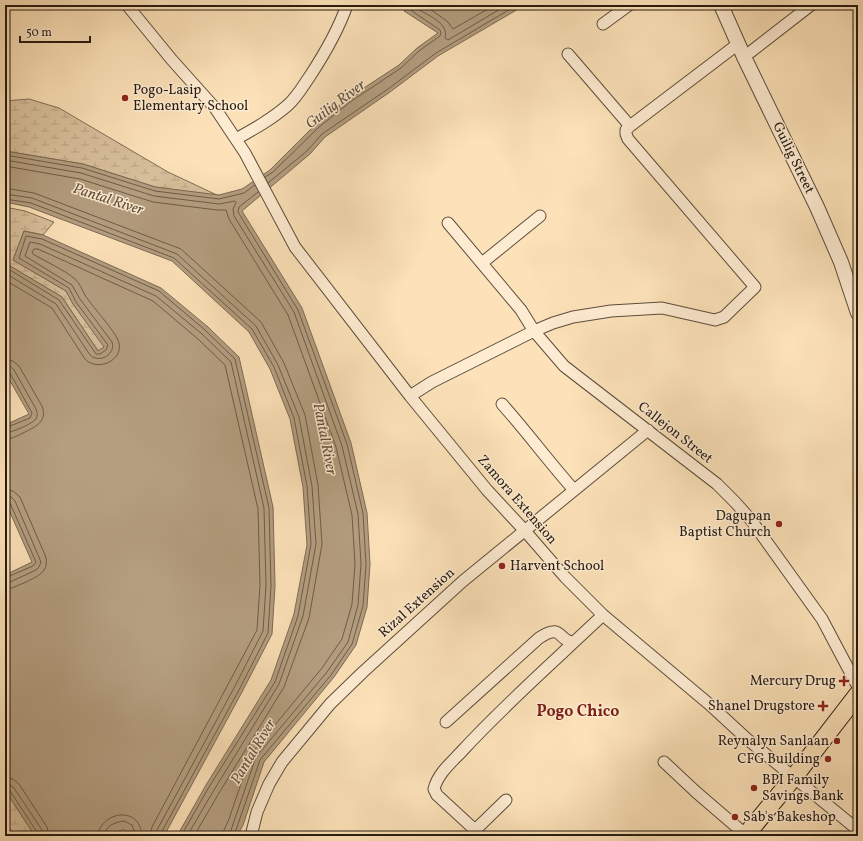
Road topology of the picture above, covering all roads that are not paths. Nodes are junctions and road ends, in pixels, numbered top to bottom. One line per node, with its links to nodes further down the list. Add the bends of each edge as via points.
1 (127, 5): 10 (street, Zamora Extension, via 215,108)
2 (347, 5): 10 (street, via 329,47 298,94 288,105)
3 (629, 5): 6 (street)
4 (722, 5): 7 (street, Guilig Street)
5 (810, 5): 7 (street)
6 (603, 24)
7 (741, 50): 9 (street); 14 (street, Guilig Street, via 817,207 841,262)
8 (568, 54): 9 (street)
9 (630, 126): 15 (street, via 626,130 628,139 755,287 719,320 662,308 572,317)
10 (236, 139): 16 (street, Zamora Extension, via 295,247)
11 (540, 216): 13 (street)
12 (448, 224): 13 (street, Callejon Street)
13 (482, 263): 15 (street, Callejon Street, via 521,310)
14 (858, 313)
15 (534, 331): 16 (street, via 432,382); 18 (street, Callejon Street, via 564,366)
16 (410, 396): 20 (street, Zamora Extension, via 487,490)
17 (502, 404): 19 (street)
18 (648, 430): 19 (street, Rizal Extension); 23 (street, Callejon Street, via 717,484 751,520 822,619)
19 (574, 490): 20 (street, Rizal Extension)
20 (525, 531): 21 (street, Zamora Extension); 32 (street, Rizal Extension, via 463,581 330,704 282,762 257,812)
21 (603, 615): 22 (street); 27 (street, Zamora Extension)
22 (574, 642): 25 (street, via 557,631 546,633); 30 (street, via 483,729 436,781 434,789 437,795)
23 (858, 687)
24 (858, 694): 27 (main road)
25 (446, 722)
26 (664, 762): 31 (street)
27 (794, 777): 29 (street, Zamora Extension); 31 (main road)
28 (506, 800): 30 (street)
29 (858, 830)
30 (472, 833)
31 (746, 835)
32 (251, 836)

